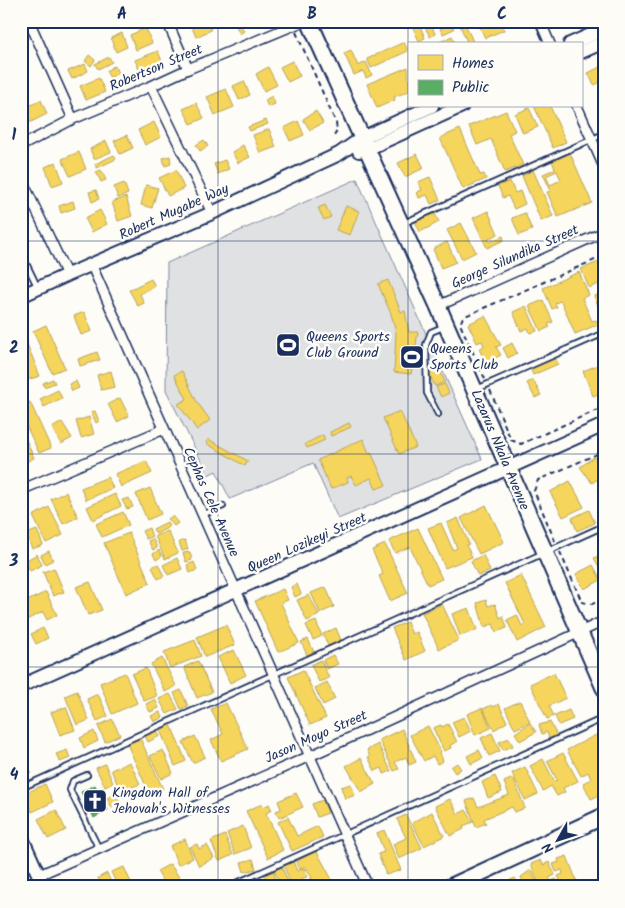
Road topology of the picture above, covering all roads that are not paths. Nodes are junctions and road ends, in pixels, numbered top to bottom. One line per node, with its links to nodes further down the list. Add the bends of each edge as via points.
1 (28, 21): 16 (street)
2 (167, 21): 11 (street)
3 (304, 21): 11 (street, Robertson Street)
4 (309, 21): 19 (highway, Lazarus Nkala Avenue)
5 (540, 21): 7 (street)
6 (604, 29): 8 (street)
7 (549, 42)
8 (575, 42)
9 (604, 42): 10 (street)
10 (582, 52)
11 (188, 69): 12 (street, Robertson Street)
12 (151, 86): 16 (street, Robertson Street); 23 (street)
13 (428, 108): 19 (street, Robert Mugabe Way)
14 (457, 108): 19 (street, Robert Mugabe Way)
15 (578, 108): 18 (street)
16 (73, 119): 20 (street, Robertson Street)
17 (604, 134): 18 (lane)
18 (592, 139): 21 (street); 24 (lane)
19 (364, 144): 23 (street, Robert Mugabe Way); 24 (highway, Lazarus Nkala Avenue)
20 (21, 146)
21 (604, 167)
22 (21, 178): 28 (street)
23 (212, 213): 27 (street, Robert Mugabe Way)
24 (400, 225): 31 (highway, Lazarus Nkala Avenue)
25 (604, 232): 31 (street, George Silundika Street)
26 (21, 253): 29 (lane)
27 (91, 264): 28 (street, Robert Mugabe Way); 37 (street, Cephas Cele Avenue)
28 (67, 275): 29 (street, Robert Mugabe Way)
29 (39, 289): 30 (street, Robert Mugabe Way)
30 (21, 296)
31 (438, 306): 32 (highway, Lazarus Nkala Avenue)
32 (446, 326): 34 (highway, Lazarus Nkala Avenue); 35 (lane, via 431,332 426,345 427,393)
33 (604, 333): 34 (lane)
34 (480, 388): 38 (highway, Lazarus Nkala Avenue)
35 (438, 414)
36 (604, 426): 38 (street, Queen Lozikeyi Street)
37 (164, 430): 39 (street); 41 (street, Cephas Cele Avenue)
38 (507, 468): 43 (highway, Lazarus Nkala Avenue); 44 (street, Queen Lozikeyi Street)
39 (21, 490)
40 (224, 506): 41 (lane)
41 (202, 515): 44 (street, Cephas Cele Avenue)
42 (604, 526): 43 (lane)
43 (551, 549): 46 (highway, Lazarus Nkala Avenue); 47 (lane)
44 (236, 591): 47 (street, Cephas Cele Avenue); 48 (street, Queen Lozikeyi Street)
45 (604, 620): 46 (street, Jason Moyo Street)
46 (579, 631): 49 (highway, Lazarus Nkala Avenue); 51 (street, Jason Moyo Street)
47 (274, 675): 51 (street, Cephas Cele Avenue); 53 (lane)
48 (21, 686)
49 (604, 688)
50 (604, 718): 55 (lane)
51 (310, 756): 55 (street, Cephas Cele Avenue); 57 (street, Jason Moyo Street)
52 (87, 775): 57 (lane, via 73,781 70,790)
53 (21, 788)
54 (604, 816): 61 (highway)
55 (346, 835): 59 (lane); 60 (street, Cephas Cele Avenue)
56 (21, 836): 58 (street)
57 (99, 849): 58 (street, Jason Moyo Street)
58 (41, 881)
59 (228, 887)
60 (368, 887)
61 (450, 887)

